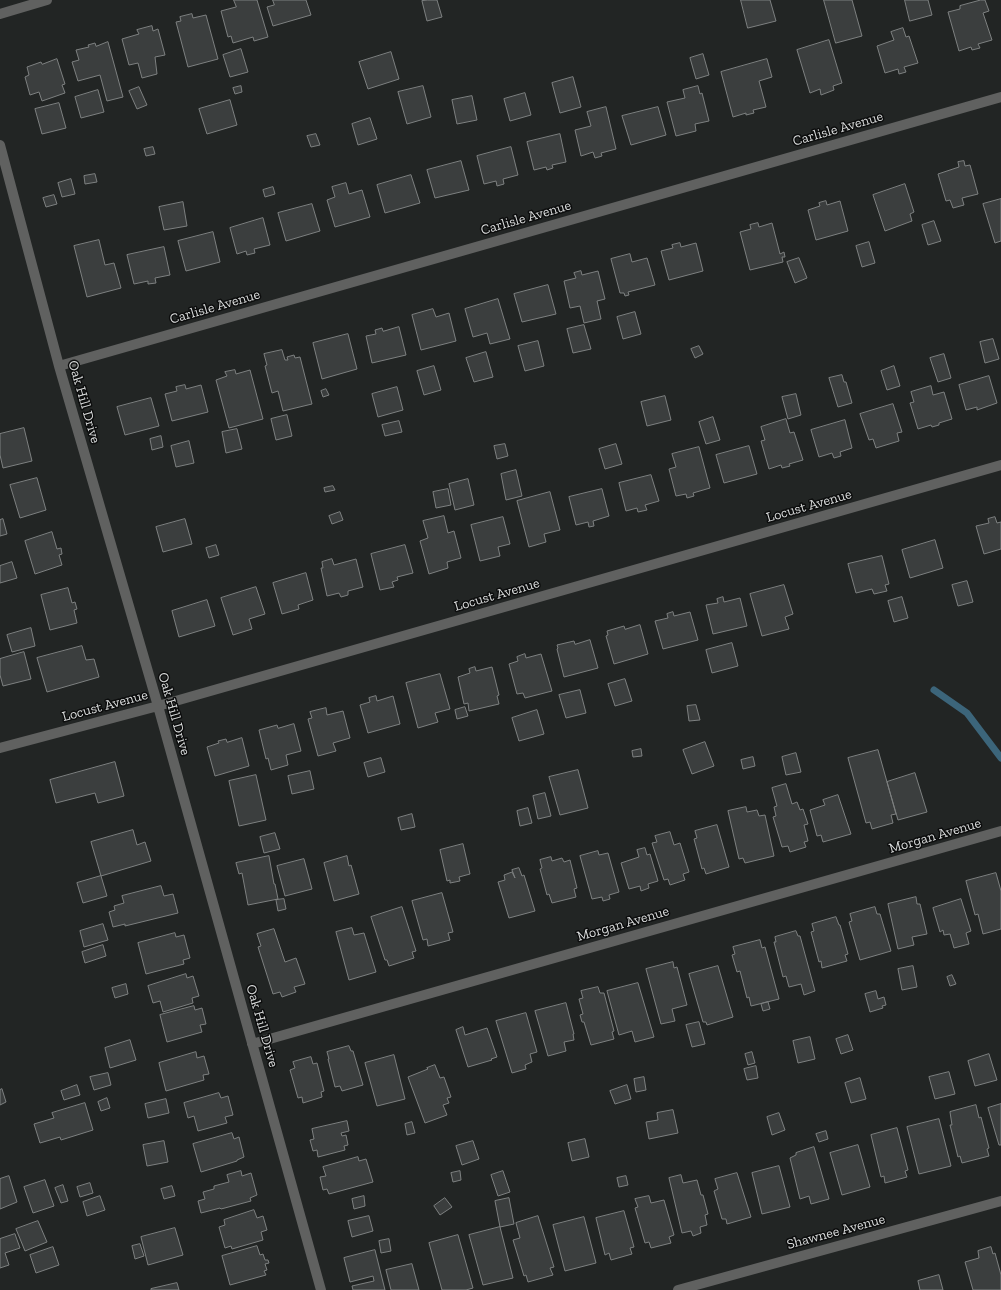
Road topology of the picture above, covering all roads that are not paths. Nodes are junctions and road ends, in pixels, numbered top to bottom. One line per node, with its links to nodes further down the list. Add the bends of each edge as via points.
1 (47, 0): 2 (street)
2 (0, 14)
3 (1001, 97): 5 (street, Carlisle Avenue)
4 (0, 145): 5 (street, Oak Hill Drive)
5 (59, 366): 7 (street, Oak Hill Drive)
6 (1001, 465): 7 (street, Locust Avenue)
7 (158, 706): 8 (street, Locust Avenue); 10 (street, Oak Hill Drive)
8 (0, 748)
9 (1001, 831): 10 (street, Morgan Avenue)
10 (252, 1044): 12 (street, Oak Hill Drive)
11 (1001, 1201): 13 (street, Shawnee Avenue)
12 (321, 1290)
13 (678, 1290)

